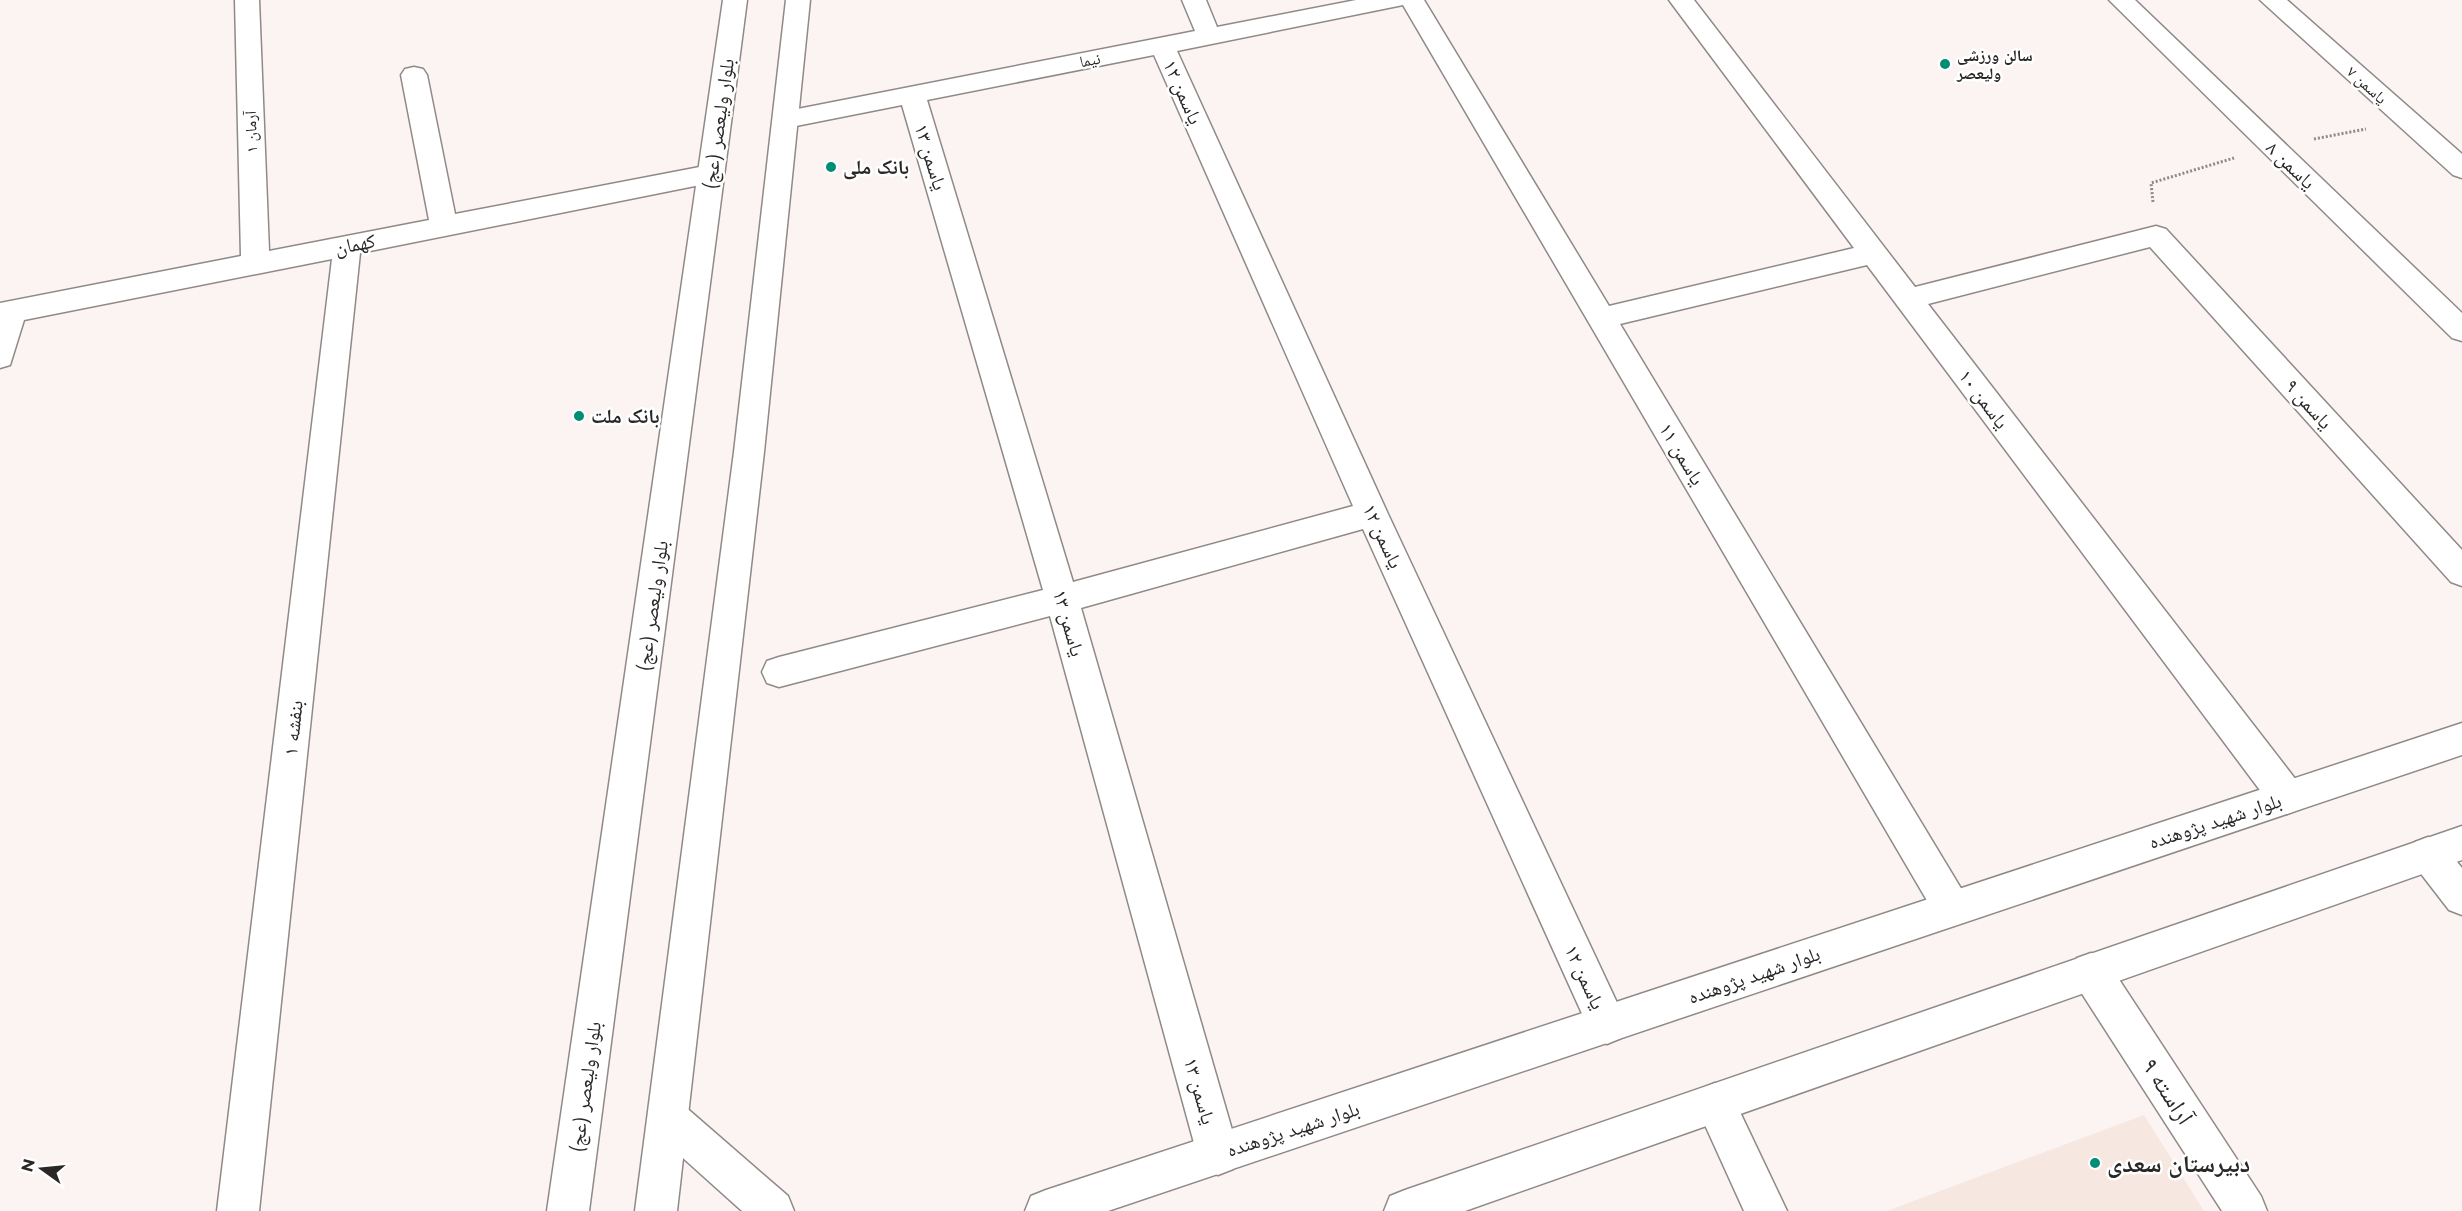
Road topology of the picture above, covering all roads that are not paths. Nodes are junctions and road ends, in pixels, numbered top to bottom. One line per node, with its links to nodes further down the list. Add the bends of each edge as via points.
1 (247, 0): 22 (street, آرمان ۱)
2 (735, 0): 18 (street, بلوار ولیعصر (عج))
3 (798, 0): 14 (street)
4 (1194, 0): 10 (street)
5 (1395, 0): 10 (street, نیما)
6 (1412, 0): 25 (street, یاسمن ۱۱)
7 (1681, 0): 21 (street, یاسمن ۱۰)
8 (2121, 0): 26 (street, یاسمن ۸)
9 (2272, 0): 16 (street, یاسمن ۷)
10 (1209, 36): 11 (street, نیما)
11 (1162, 45): 13 (street, نیما); 28 (street, یاسمن ۱۲)
12 (414, 75): 19 (street)
13 (912, 94): 14 (street, نیما); 30 (street, یاسمن ۱۳)
14 (786, 119): 40 (street)
15 (2462, 140): 16 (street)
16 (2436, 147): 17 (street, یاسمن ۷)
17 (2462, 170)
18 (710, 174): 19 (street, کهمان); 43 (street, بلوار ولیعصر (عج))
19 (444, 226): 20 (street, کهمان)
20 (347, 245): 22 (street, کهمان); 42 (street, بنفشه ۱)
21 (1873, 254): 23 (street, یاسمن ۱۰); 25 (street)
22 (255, 264): 24 (street, کهمان)
23 (1908, 299): 29 (street, یاسمن ۹, via 2156,236); 33 (street, یاسمن ۱۰)
24 (6, 313): 27 (street)
25 (1602, 318): 36 (street, یاسمن ۱۱)
26 (2462, 330)
27 (0, 357)
28 (1372, 514): 30 (street); 38 (street, یاسمن ۱۲)
29 (2462, 572)
30 (1062, 599): 31 (street); 41 (street, یاسمن ۱۳)
31 (779, 672)
32 (2462, 739): 33 (street, بلوار شهید پژوهنده)
33 (2287, 797): 36 (street, بلوار شهید پژوهنده)
34 (2445, 848): 35 (street); 37 (street)
35 (2462, 897)
36 (1952, 908): 38 (street, بلوار شهید پژوهنده)
37 (2091, 972): 39 (street); 49 (street, آراسته ۹)
38 (1607, 1024): 41 (street, بلوار شهید پژوهنده)
39 (1715, 1103): 47 (street); 48 (street)
40 (668, 1118): 44 (street); 45 (street)
41 (1218, 1154): 46 (street, بلوار شهید پژوهنده)
42 (238, 1211)
43 (568, 1211)
44 (656, 1211)
45 (773, 1211)
46 (1046, 1211)
47 (1405, 1211)
48 (1766, 1211)
49 (2246, 1211)

